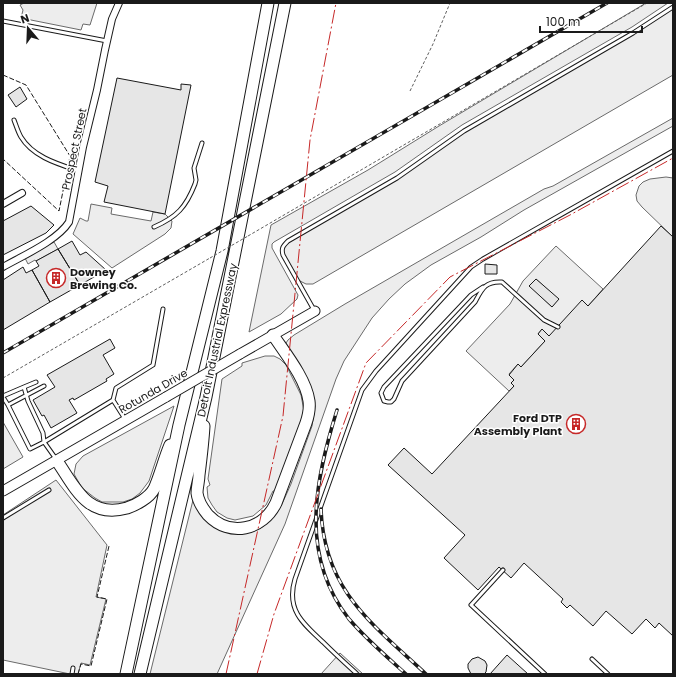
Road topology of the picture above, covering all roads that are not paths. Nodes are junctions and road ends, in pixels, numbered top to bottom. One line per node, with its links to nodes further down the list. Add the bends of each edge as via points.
1 (119, 3): 6 (street, Prospect Street)
2 (268, 3): 29 (highway, Detroit Industrial Expressway, via 222,251)
3 (285, 3): 24 (highway, Detroit Industrial Expressway)
4 (673, 7): 17 (lane, via 464,131 397,178 288,241 283,246 283,255)
5 (3, 22): 6 (lane)
6 (107, 41): 10 (street, Prospect Street)
7 (14, 120): 10 (lane, via 22,138 35,152 51,162)
8 (202, 143): 13 (lane, via 194,168 195,184 185,204 173,217)
9 (673, 151): 41 (lane, via 472,267 376,371 362,390 295,578 292,594 295,610 304,624)
10 (79, 171): 14 (street, Prospect Street, via 66,226 52,239)
11 (22, 193): 12 (street)
12 (3, 204)
13 (154, 227)
14 (3, 267)
15 (483, 287): 15 (lane, via 471,295 384,387 384,401 391,402 394,399 402,382 475,302); 18 (lane, via 490,283 502,282 544,320)
16 (163, 309): 26 (lane, via 153,365 116,388)
17 (315, 311): 19 (main road, Rotunda Drive)
18 (558, 327)
19 (273, 335): 24 (highway, via 303,383 309,402 306,423 276,503 271,513 256,525 247,528 228,527 206,512 199,500 197,492); 28 (main road, Rotunda Drive, bridge)
20 (36, 382): 22 (lane)
21 (44, 386): 23 (lane)
22 (24, 387): 23 (lane); 25 (lane)
23 (26, 396): 27 (lane); 30 (lane, via 43,433)
24 (206, 396): 40 (highway, Detroit Industrial Expressway)
25 (3, 397): 27 (lane)
26 (113, 400): 28 (lane); 30 (lane)
27 (8, 405): 30 (lane, via 30,449)
28 (126, 421): 31 (main road, Rotunda Drive)
29 (180, 425): 31 (highway, via 153,490 131,507 107,510 86,502); 39 (highway, Detroit Industrial Expressway)
30 (44, 442): 31 (lane)
31 (57, 461): 33 (main road, Rotunda Drive)
32 (49, 490): 34 (lane)
33 (3, 491)
34 (3, 518)
35 (503, 570): 42 (lane, via 471,606)
36 (592, 659): 43 (lane)
37 (73, 668): 38 (lane)
38 (72, 674)
39 (126, 674)
40 (140, 674)
41 (357, 674)
42 (545, 674)
43 (608, 674)

